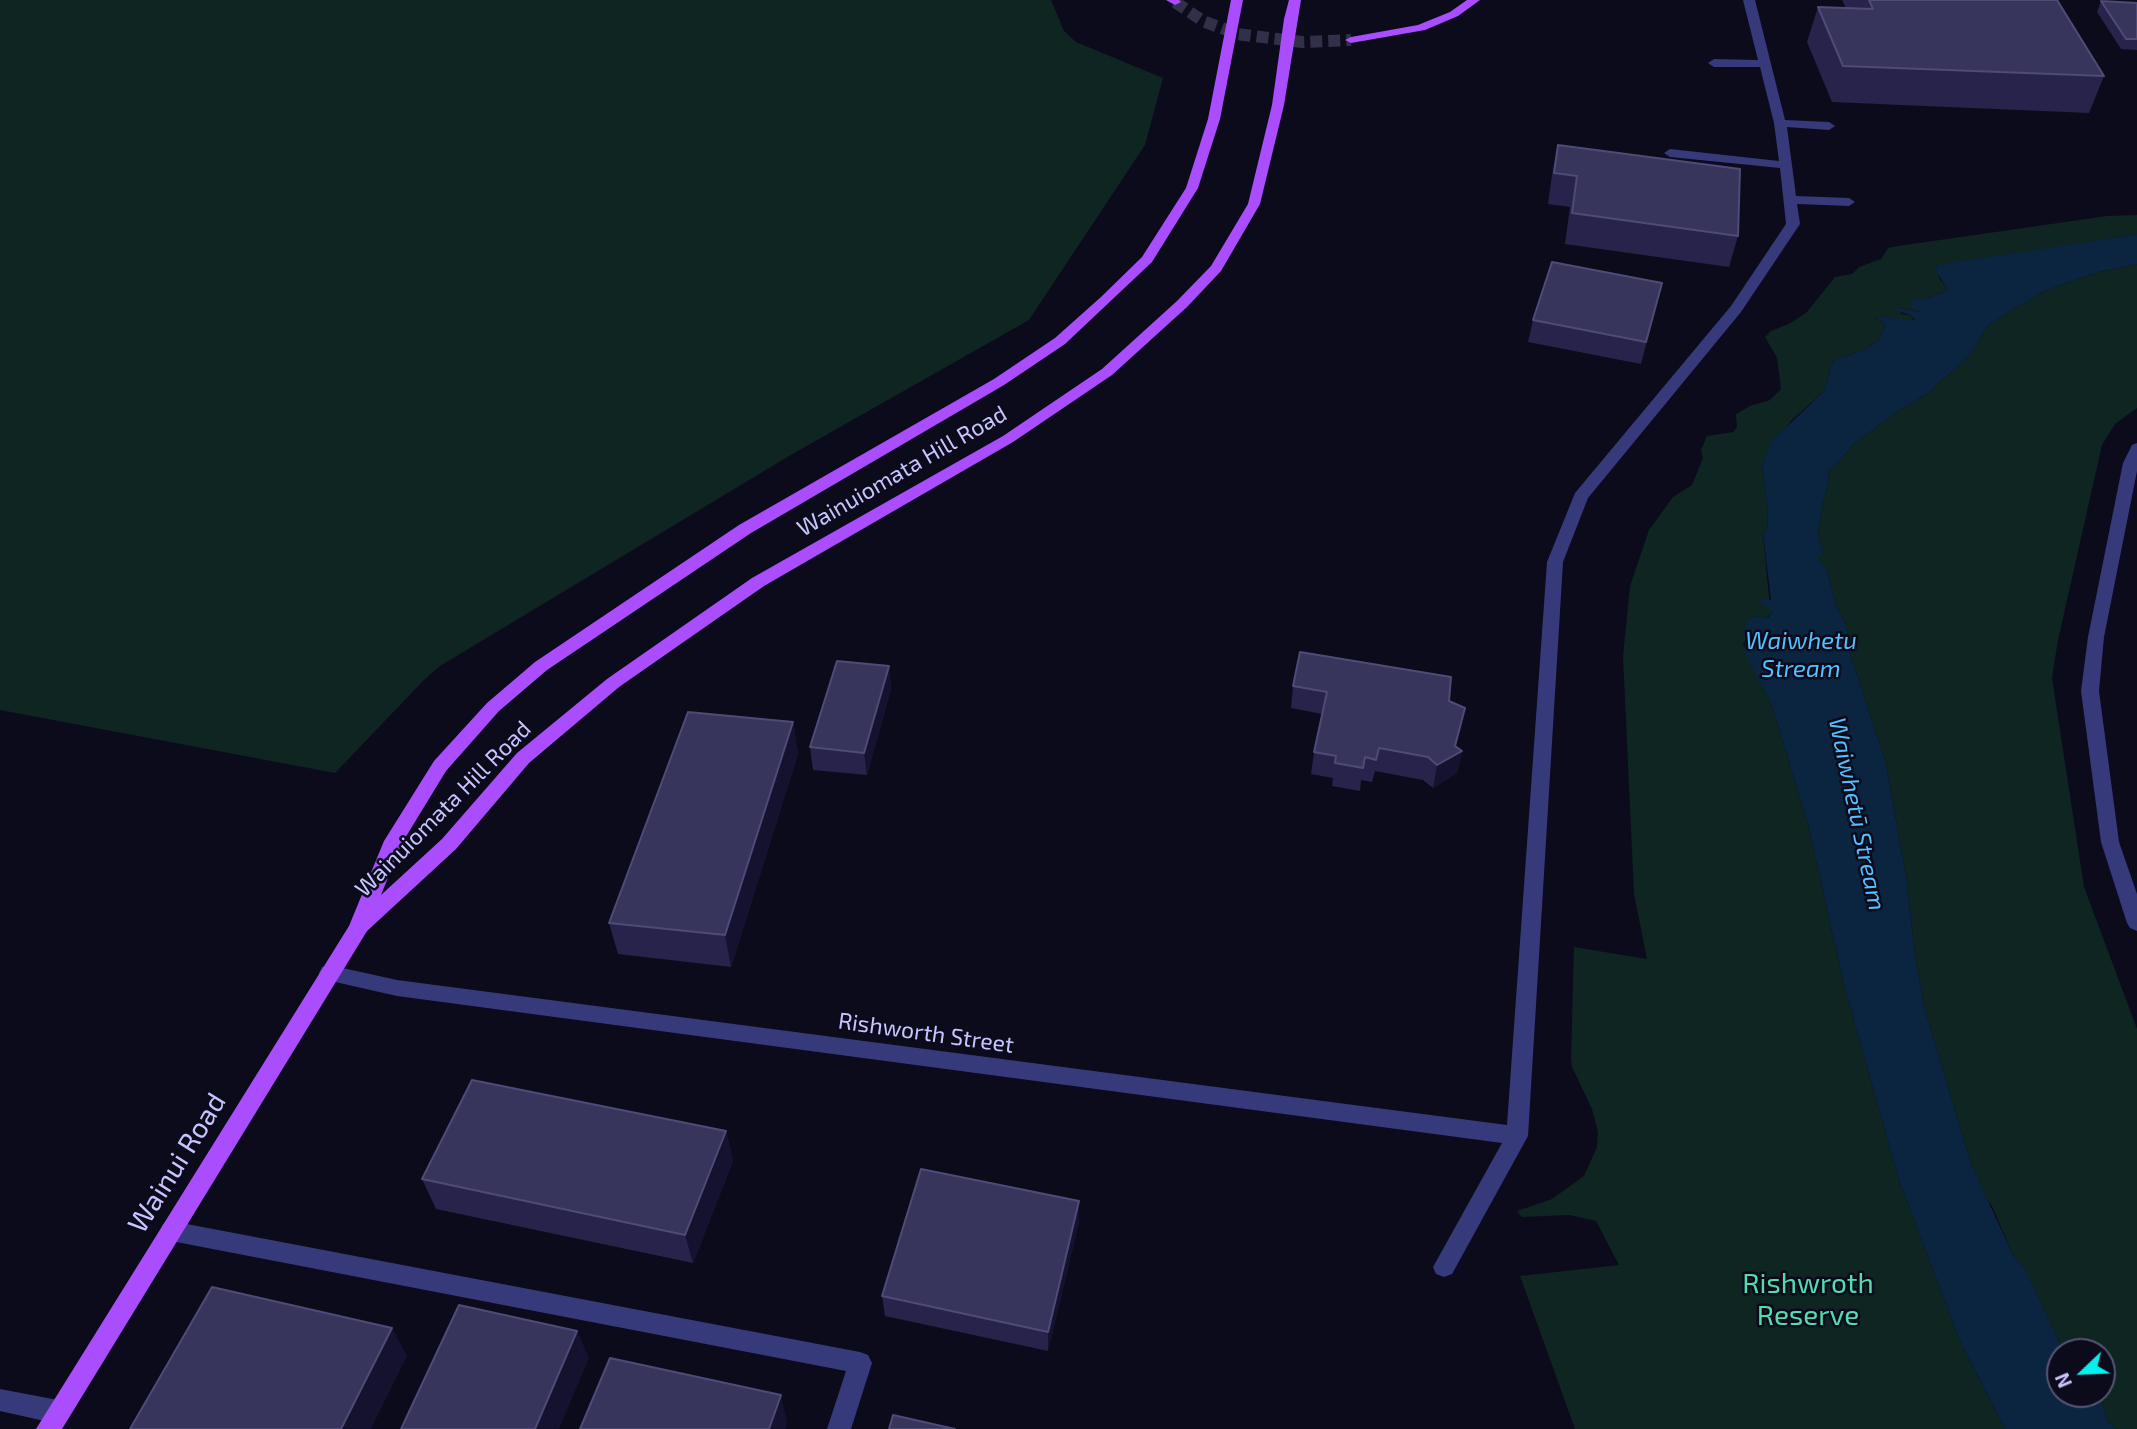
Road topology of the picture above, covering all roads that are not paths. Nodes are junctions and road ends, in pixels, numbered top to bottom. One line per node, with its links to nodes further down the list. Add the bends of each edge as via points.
1 (1237, 0): 16 (main road, Wainuiomata Hill Road, via 1214,119 1192,188 1147,258 1060,341 999,382 745,529 531,674 493,707 440,766 393,841)
2 (1295, 0): 16 (main road, Wainuiomata Hill Road, via 1279,105 1254,204 1216,268 1182,304 1107,372 1007,439 758,582 613,683 523,758 449,844)
3 (1474, 0): 5 (main road, via 1421,28)
4 (1749, 0): 7 (street)
5 (1351, 40)
6 (1714, 63): 7 (street)
7 (1765, 64): 8 (street)
8 (1780, 123): 9 (street); 11 (street)
9 (1829, 126)
10 (1671, 153): 11 (street)
11 (1784, 165): 12 (street)
12 (1791, 200): 13 (street); 18 (street, via 1793,224 1736,309 1581,497 1555,562)
13 (1849, 202)
14 (2137, 448): 15 (street, via 2096,636 2090,691 2110,842)
15 (2137, 923)
16 (358, 929): 17 (main road, Wainui Road)
17 (329, 973): 18 (street, Rishworth Street, via 397,988); 19 (main road, Wainui Road)
18 (1517, 1136): 20 (street)
19 (170, 1231): 22 (main road, Wainui Road); 23 (street, via 860,1363)
20 (1444, 1267)
21 (0, 1400): 22 (street)
22 (53, 1421)
23 (839, 1429)

